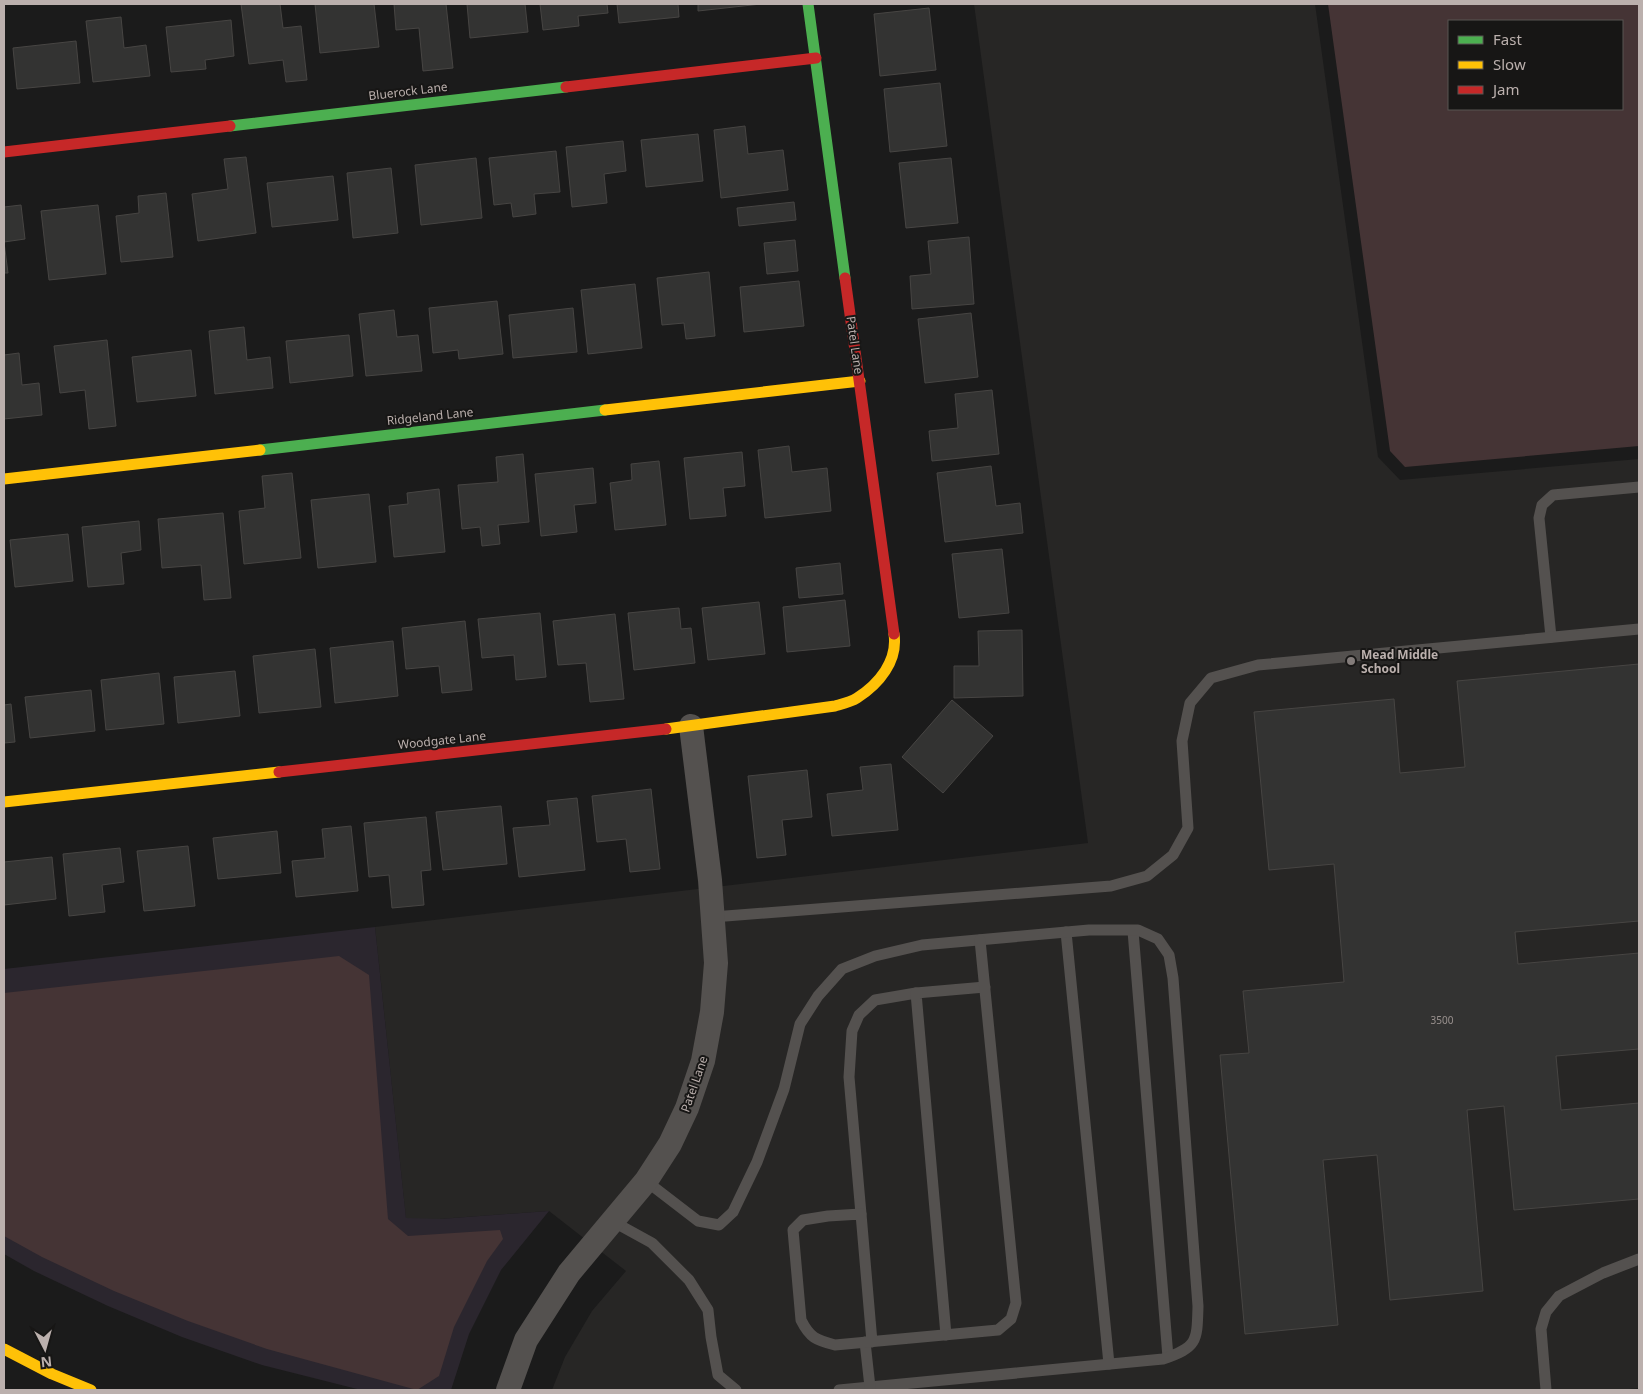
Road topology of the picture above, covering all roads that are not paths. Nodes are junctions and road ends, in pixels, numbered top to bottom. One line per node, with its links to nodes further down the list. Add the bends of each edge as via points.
1 (808, 4): 2 (street, Patel Lane)
2 (816, 58): 3 (street, Bluerock Lane); 4 (street, Patel Lane)
3 (4, 152)
4 (860, 382): 5 (street, Ridgeland Lane); 9 (street, Patel Lane, via 895,642 890,662)
5 (4, 479)
6 (1639, 487): 8 (lane, via 1553,495 1542,505 1539,518)
7 (1639, 629): 8 (lane)
8 (1552, 637): 12 (lane, via 1258,665 1211,678 1190,703 1182,741 1188,828 1173,855 1147,876 1111,886)
9 (877, 682): 10 (street, Woodgate Lane, via 856,699 835,706)
10 (690, 726): 11 (street, Woodgate Lane); 12 (street, Patel Lane)
11 (4, 802)
12 (713, 917): 18 (street, Patel Lane, via 716,963 703,1061 670,1144)
13 (1133, 930): 14 (lane); 25 (lane); 25 (lane, via 1158,939 1169,955 1173,978 1198,1324 1197,1334 1188,1349)
14 (1066, 932): 15 (lane); 26 (lane)
15 (980, 940): 16 (lane); 18 (lane, via 922,945 875,956 842,969 818,996 800,1024 784,1089 758,1162 733,1212 719,1225 698,1222)
16 (985, 988): 17 (lane); 22 (lane, via 1016,1303 1011,1319 998,1330)
17 (916, 994): 19 (lane, via 875,1000 859,1015 852,1031 849,1077); 22 (lane)
18 (646, 1180): 20 (street, Patel Lane)
19 (860, 1214): 23 (lane); 23 (lane, via 803,1220 793,1230 801,1320 807,1333 818,1341 835,1345)
20 (612, 1221): 29 (street, Patel Lane, via 569,1273 526,1340); 30 (lane, via 652,1244 689,1280 708,1310 718,1374)
21 (1639, 1259): 32 (lane, via 1559,1296 1546,1312 1541,1329)
22 (946, 1335): 23 (lane)
23 (869, 1342): 27 (lane)
24 (4, 1349): 28 (street)
25 (1168, 1357): 26 (lane)
26 (1109, 1364): 27 (lane)
27 (870, 1387): 31 (lane)
28 (91, 1390)
29 (508, 1390)
30 (736, 1390)
31 (839, 1390)
32 (1546, 1390)

